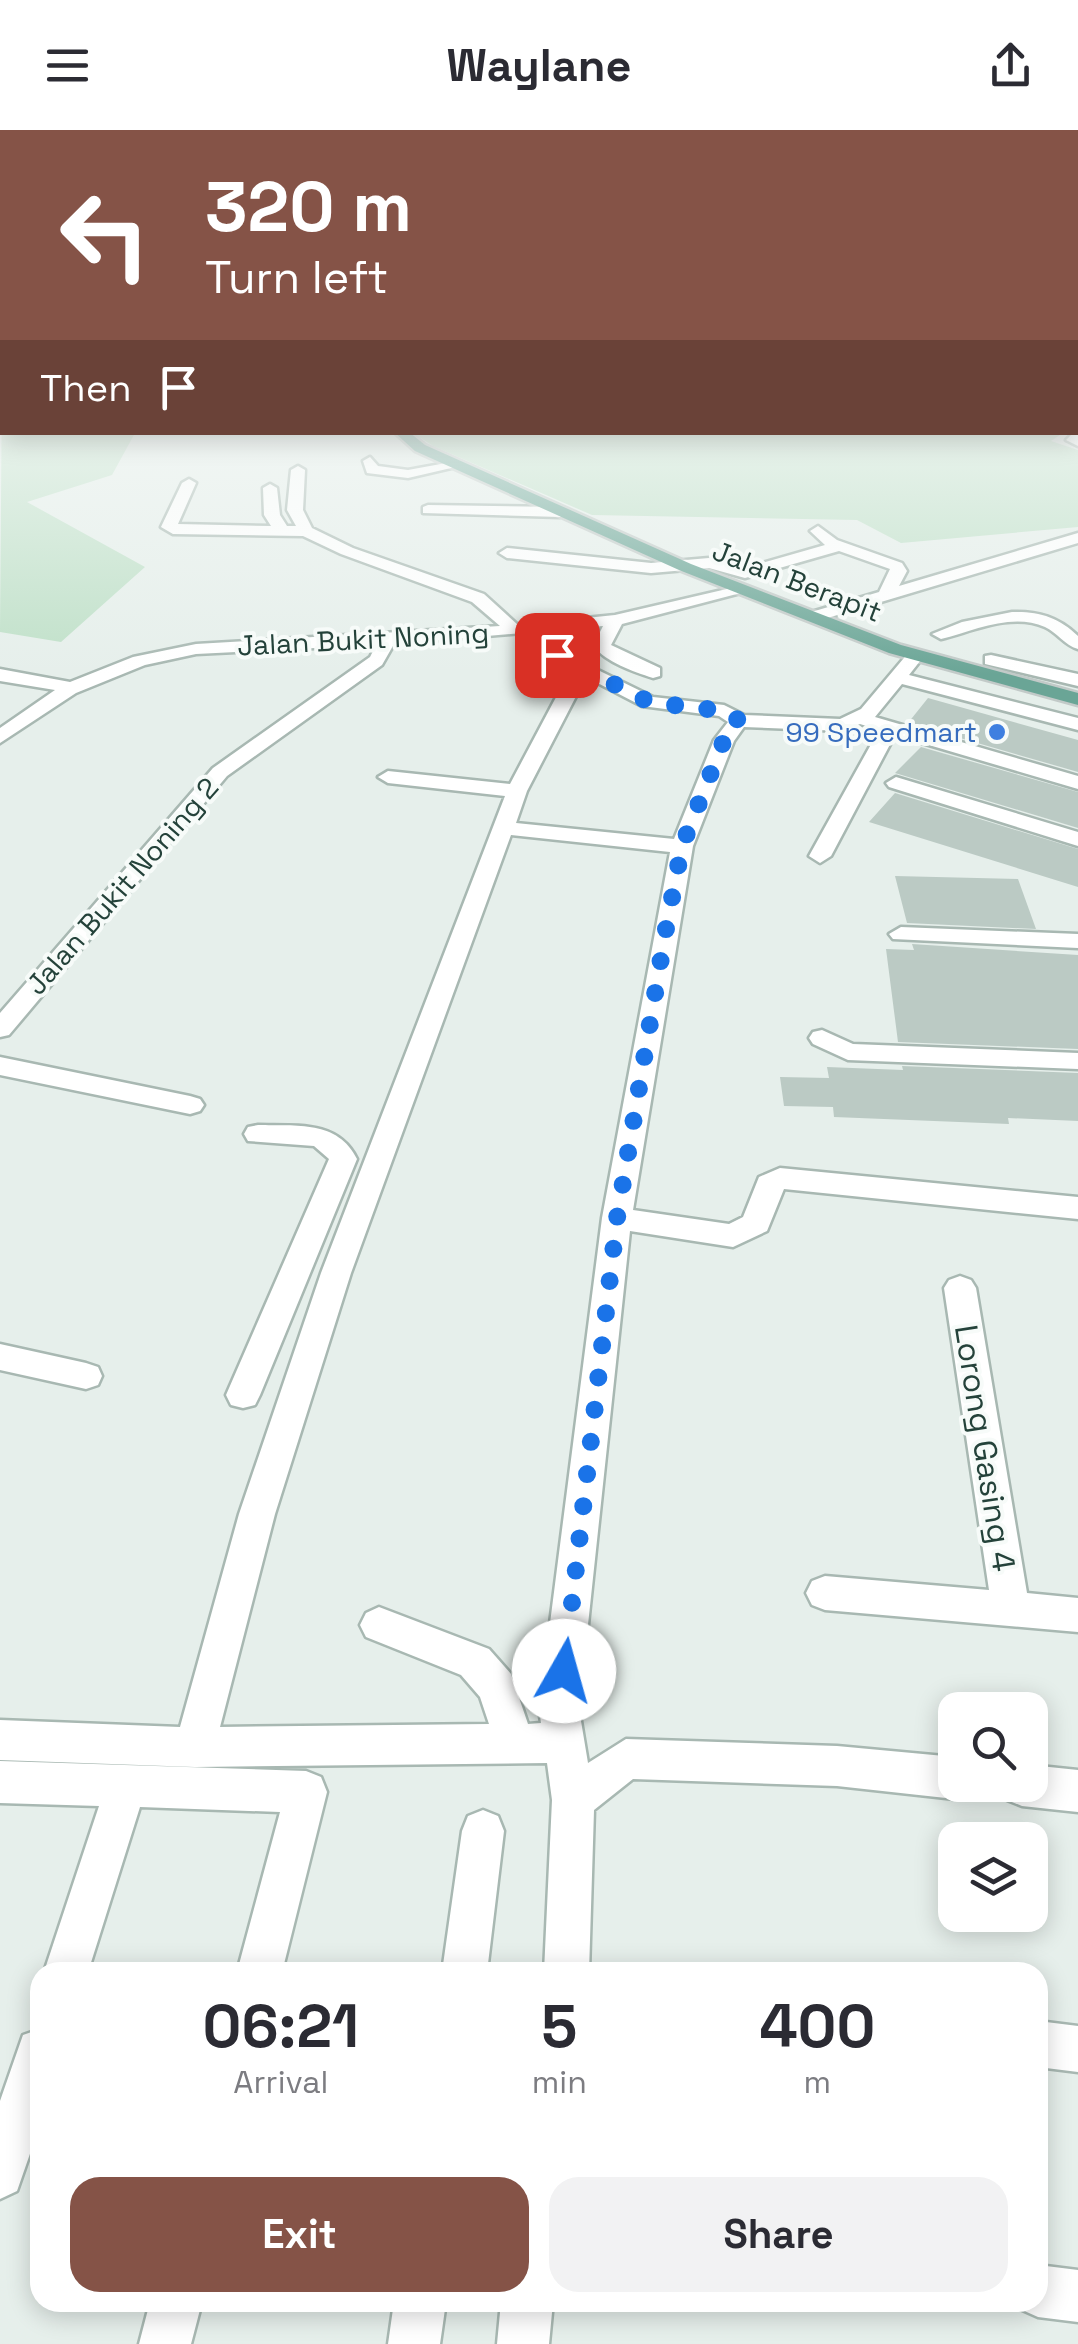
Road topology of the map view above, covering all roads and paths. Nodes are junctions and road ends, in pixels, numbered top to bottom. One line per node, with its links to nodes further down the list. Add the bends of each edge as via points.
1 (372, 468): 2 (street, via 393,474)
2 (433, 468)
3 (464, 468): 8 (main road, Jalan Berapit)
4 (298, 470): 11 (street, via 295,510)
5 (189, 483): 9 (street, via 169,526 174,529)
6 (270, 488): 9 (street, via 272,515)
7 (428, 510): 8 (street)
8 (560, 512): 15 (main road, Jalan Berapit)
9 (282, 531): 11 (street)
10 (818, 531): 13 (street)
11 (306, 532): 20 (street, via 478,598)
12 (1078, 538): 17 (street)
13 (835, 544): 15 (street, via 752,573 709,562); 17 (street, via 896,566)
14 (507, 553): 15 (street)
15 (684, 566): 16 (main road, Jalan Berapit)
16 (744, 590): 18 (main road, Jalan Berapit); 19 (street, Jalan Bukit Noning)
17 (885, 597): 18 (street)
18 (814, 617): 25 (main road, Jalan Berapit)
19 (616, 620): 20 (street, Jalan Bukit Noning); 26 (street, via 602,646)
20 (514, 630): 22 (street, Jalan Bukit Noning)
21 (940, 634): 23 (street, via 1031,616 1056,625)
22 (385, 638): 29 (street, Jalan Bukit Noning, via 152,655); 46 (street, Jalan Bukit Noning 2, via 376,661 220,772)
23 (1078, 644)
24 (991, 660): 28 (street)
25 (906, 666): 30 (main road, Jalan Berapit); 31 (street); 33 (street)
26 (652, 672)
27 (0, 675): 29 (street)
28 (1078, 680)
29 (69, 686): 35 (street, Jalan Bukit Noning)
30 (1078, 699)
31 (858, 718): 32 (street, via 820,726); 34 (street)
32 (740, 721): 39 (street, via 724,711 649,702 568,662); 42 (street, via 724,740)
33 (1078, 724)
34 (890, 727): 38 (street); 43 (street)
35 (0, 737)
36 (388, 777): 39 (street)
37 (896, 783): 41 (street)
38 (1078, 783)
39 (517, 790): 40 (street)
40 (503, 827): 42 (street); 55 (street)
41 (1078, 839)
42 (682, 846): 53 (street)
43 (820, 856)
44 (901, 934): 45 (street)
45 (1078, 940)
46 (0, 1029)
47 (822, 1038): 48 (street, via 848,1052)
48 (1078, 1061)
49 (0, 1066): 50 (street)
50 (190, 1106)
51 (258, 1134): 54 (street, via 330,1139 340,1149 343,1159)
52 (1078, 1208): 53 (street, via 780,1178 770,1184 756,1223 733,1236)
53 (617, 1218): 66 (street, via 559,1709)
54 (310, 1236): 55 (street); 59 (street)
55 (348, 1242): 67 (street, via 257,1514)
56 (960, 1288): 61 (street, Lorong Gasing 4)
57 (0, 1357): 58 (street)
58 (86, 1376)
59 (243, 1395)
60 (825, 1593): 61 (street)
61 (1011, 1609): 62 (street)
62 (1078, 1615)
63 (379, 1626): 65 (street, via 475,1662 497,1687)
64 (0, 1740): 67 (street)
65 (514, 1741): 66 (street); 67 (street)
66 (562, 1743): 73 (street)
67 (195, 1747)
68 (938, 1776): 73 (street, via 626,1758)
69 (0, 1782): 70 (street)
70 (126, 1786): 75 (street); 76 (street, via 306,1792)
71 (1048, 1788): 72 (street)
72 (1078, 1791)
73 (573, 1800): 78 (street)
74 (483, 1831): 77 (street)
75 (69, 1962)
76 (263, 1962)
77 (465, 1962)
78 (567, 1962)
79 (1048, 2045): 80 (street)
80 (1078, 2048)
81 (30, 2082): 82 (street)
82 (0, 2174)
83 (1048, 2292): 84 (street)
84 (1078, 2296)
85 (173, 2312): 88 (street)
86 (419, 2312): 89 (street)
87 (525, 2312): 90 (street)
88 (165, 2344)
89 (414, 2344)
90 (523, 2344)

